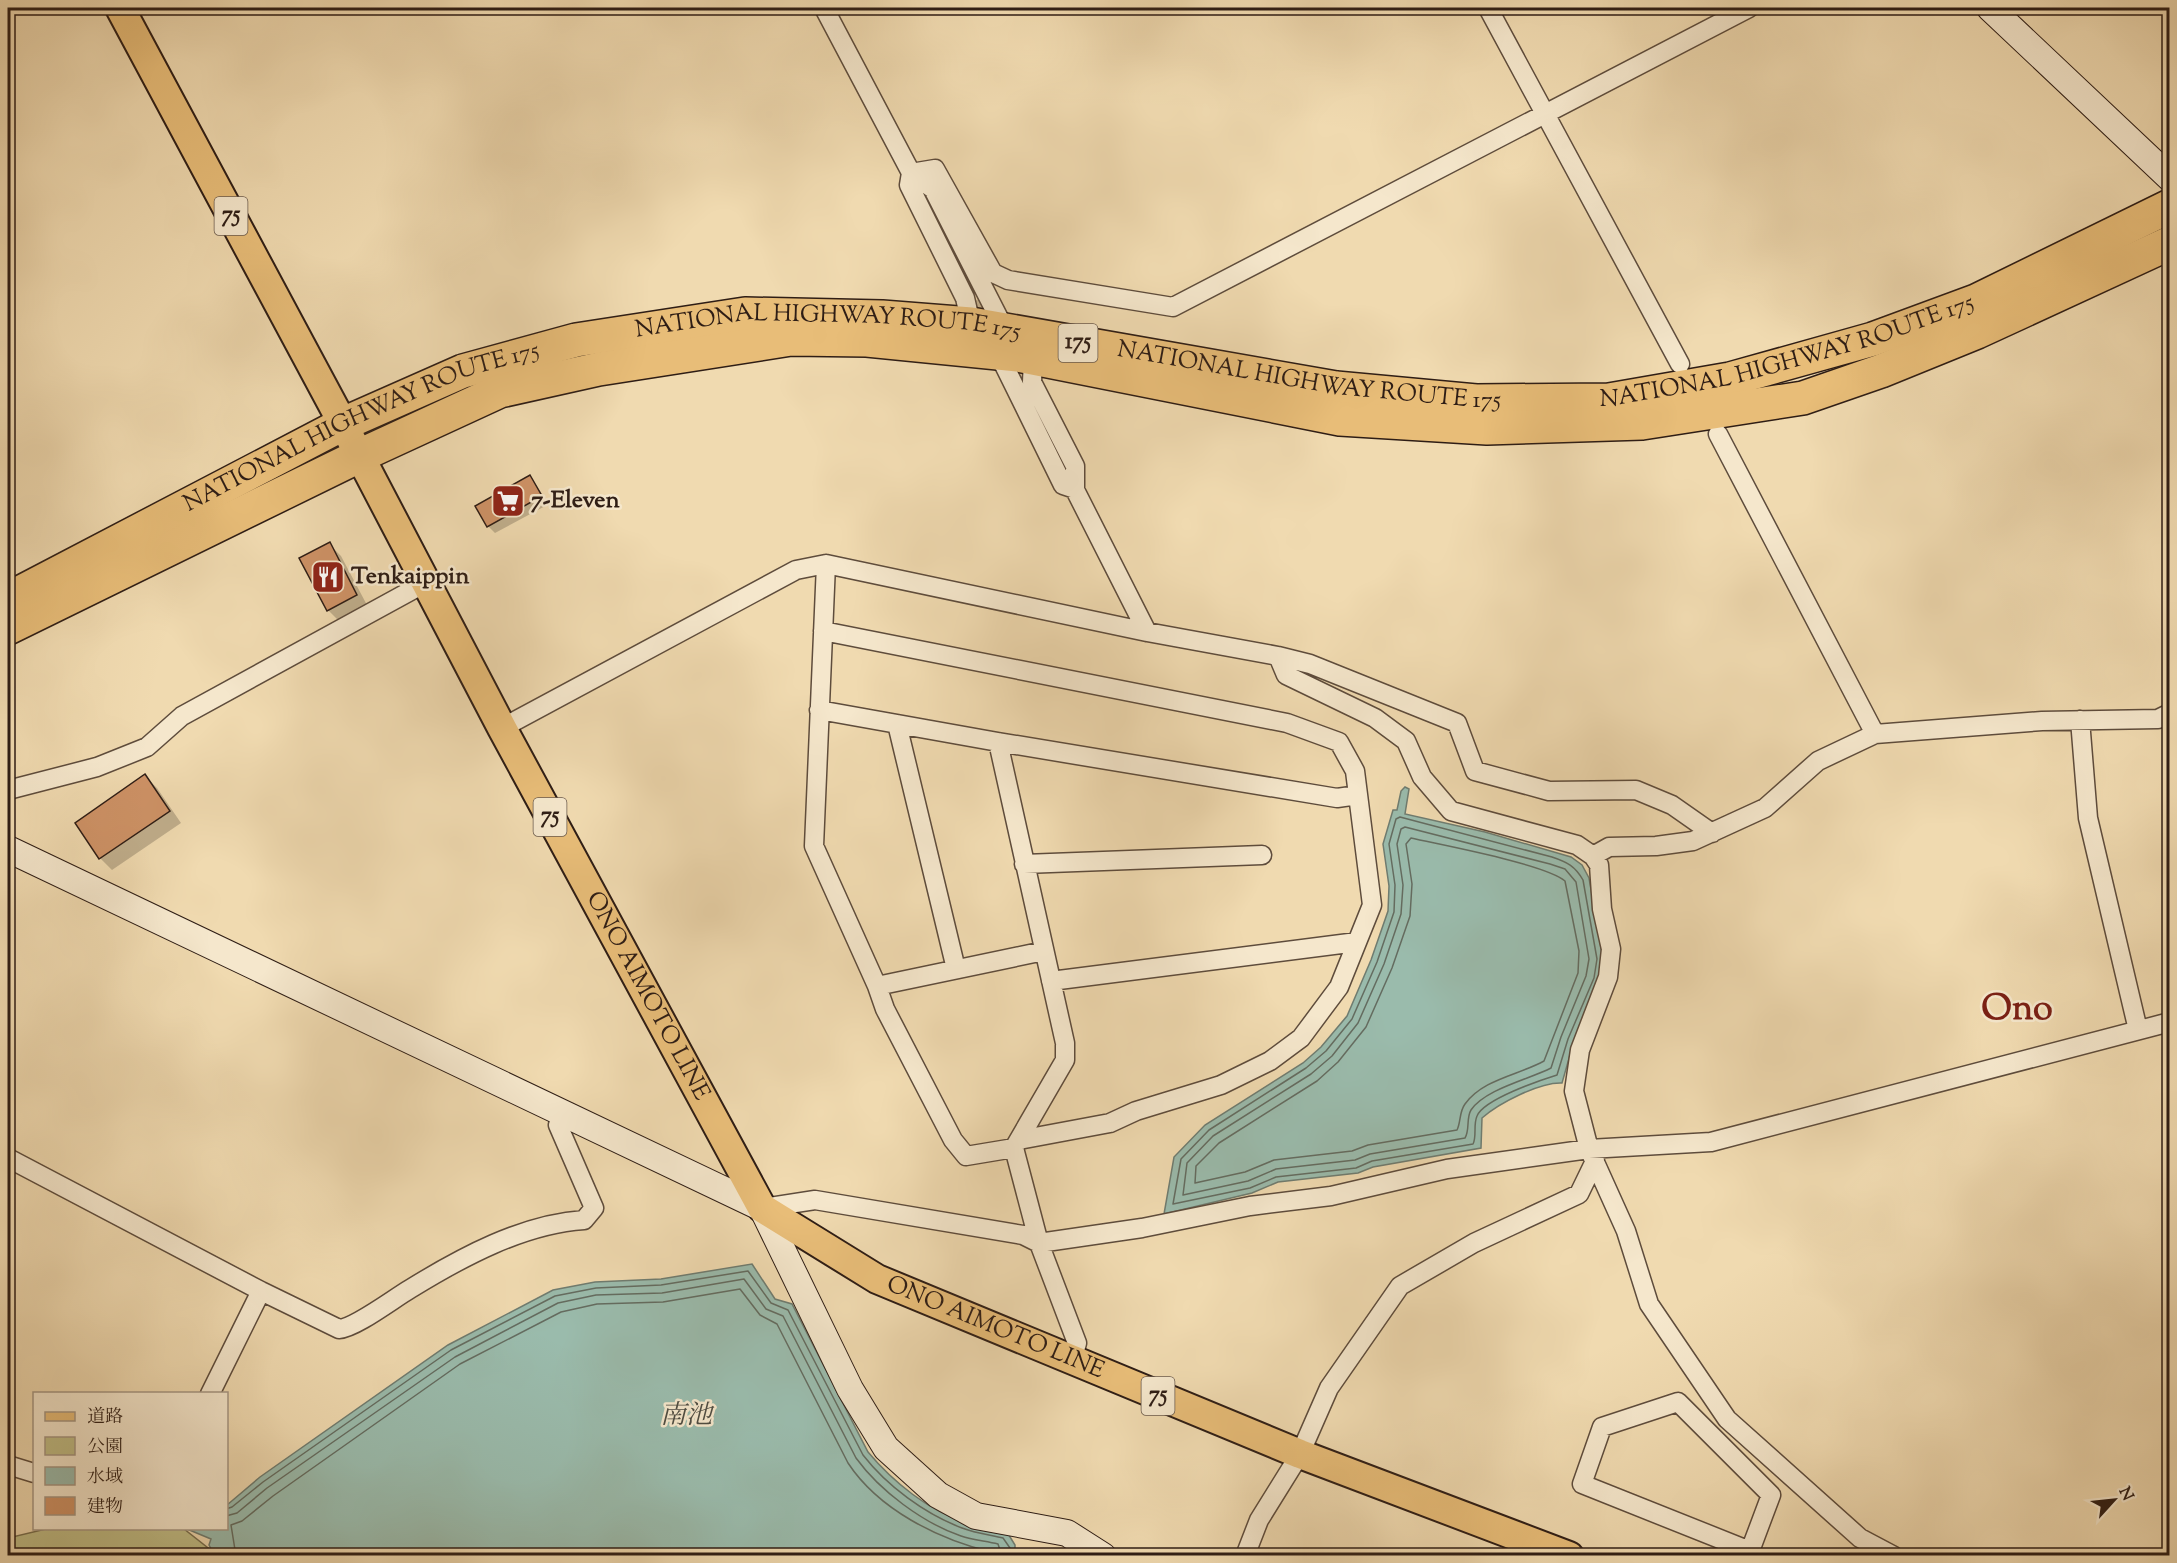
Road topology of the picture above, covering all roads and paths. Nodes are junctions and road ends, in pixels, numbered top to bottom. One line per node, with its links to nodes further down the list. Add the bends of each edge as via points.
1 (120, 8): 15 (main road, ONO AIMOTO LINE / 75)
2 (824, 8): 7 (street)
3 (1488, 8): 6 (street)
4 (1749, 8): 6 (street)
5 (1990, 8): 8 (street)
6 (1545, 114): 7 (street, via 1173,308 1008,280 993,273 935,169); 14 (street, via 1624,261 1615,265)
7 (911, 173): 11 (street); 11 (street, via 909,185); 12 (street, via 933,189)
8 (2169, 178)
9 (2169, 206): 14 (highway, NATIONAL HIGHWAY ROUTE 175 / 175, via 1976,302)
10 (2169, 243): 14 (highway, NATIONAL HIGHWAY ROUTE 175 / 175, via 2008,318 1881,371 1803,398)
11 (974, 312): 12 (highway, NATIONAL HIGHWAY ROUTE 175 / 175); 15 (highway, NATIONAL HIGHWAY ROUTE 175 / 175, via 882,317 745,314 576,340 463,371)
12 (999, 341): 13 (highway, NATIONAL HIGHWAY ROUTE 175 / 175); 14 (highway, NATIONAL HIGHWAY ROUTE 175 / 175, via 1336,388 1465,400); 16 (highway, NATIONAL HIGHWAY ROUTE 175 / 175, via 791,339 610,367 500,391); 17 (street, via 1004,366 1063,485)
13 (1026, 369): 14 (highway, NATIONAL HIGHWAY ROUTE 175 / 175, via 1340,419 1487,428 1642,423); 17 (street); 17 (street, via 1075,466)
14 (1699, 399): 30 (street, via 1772,516 1764,522)
15 (343, 424): 16 (main road, ONO AIMOTO LINE / 75); 20 (highway, NATIONAL HIGHWAY ROUTE 175 / 175)
16 (359, 456): 19 (main road, ONO AIMOTO LINE / 75); 21 (highway, NATIONAL HIGHWAY ROUTE 175 / 175)
17 (1075, 489): 23 (street)
18 (826, 564): 22 (street); 23 (street); 29 (street, via 796,570)
19 (425, 583): 29 (main road, ONO AIMOTO LINE / 75); 32 (street, via 182,716 147,747 97,767)
20 (8, 598)
21 (8, 628)
22 (822, 631): 25 (street); 33 (street, via 1287,723 1340,742 1355,771)
23 (1147, 632): 24 (street)
24 (1278, 656): 34 (street, via 1310,664 1457,723 1475,771 1549,791 1636,790 1672,804); 37 (street, via 1286,675 1375,717 1406,741 1422,777 1451,811 1577,845)
25 (819, 710): 28 (street); 43 (street, via 814,846)
26 (2169, 713): 27 (street, via 2158,719)
27 (2080, 720): 30 (street); 45 (street, via 2088,818)
28 (897, 724): 31 (street); 41 (street)
29 (502, 728): 50 (main road, ONO AIMOTO LINE / 75)
30 (1875, 734): 34 (street, via 1818,761 1765,808)
31 (998, 742): 33 (street, via 1337,798); 38 (street)
32 (8, 790)
33 (1358, 795): 39 (street, via 1372,905)
34 (1712, 832): 37 (street, via 1693,841 1609,847)
35 (8, 849): 46 (street)
36 (1262, 855): 38 (street)
37 (1593, 856): 48 (street, via 1599,865 1602,909 1611,949 1608,977 1580,1050 1574,1091)
38 (1024, 864): 40 (street)
39 (1357, 942): 42 (street); 47 (street, via 1339,987 1301,1038 1270,1061 1221,1085 1110,1123)
40 (1044, 951): 41 (street); 42 (street)
41 (956, 969): 43 (street)
42 (1051, 981): 47 (street, via 1065,1060)
43 (877, 987): 47 (street, via 953,1140 966,1156)
44 (2169, 1022): 45 (street)
45 (2138, 1030): 48 (street, via 1711,1142)
46 (562, 1114): 50 (street); 52 (street, via 558,1125 594,1208 584,1221 532,1229 443,1268 351,1328 339,1329)
47 (1017, 1144): 51 (street)
48 (1592, 1155): 51 (street, via 1447,1169 1331,1196); 55 (street, via 1579,1194 1474,1243 1400,1286 1329,1388); 62 (street, via 1626,1231 1649,1304 1727,1419 1860,1538)
49 (8, 1158): 52 (street)
50 (762, 1208): 51 (street, via 815,1200 1023,1235); 53 (main road, ONO AIMOTO LINE / 75, via 877,1279); 59 (street, via 849,1389 886,1448 938,1495 976,1516 1067,1533)
51 (1039, 1243): 53 (street, via 1077,1343)
52 (261, 1291): 54 (street)
53 (1072, 1361): 55 (main road, ONO AIMOTO LINE / 75)
54 (211, 1392)
55 (1300, 1454): 60 (street, via 1259,1520); 61 (main road, ONO AIMOTO LINE / 75)
56 (8, 1465): 57 (street)
57 (33, 1473)
58 (1750, 1553): 58 (street, via 1771,1496 1678,1402 1602,1427 1582,1484)
59 (1103, 1556)
60 (1245, 1556)
61 (1569, 1556)
62 (1894, 1556)

